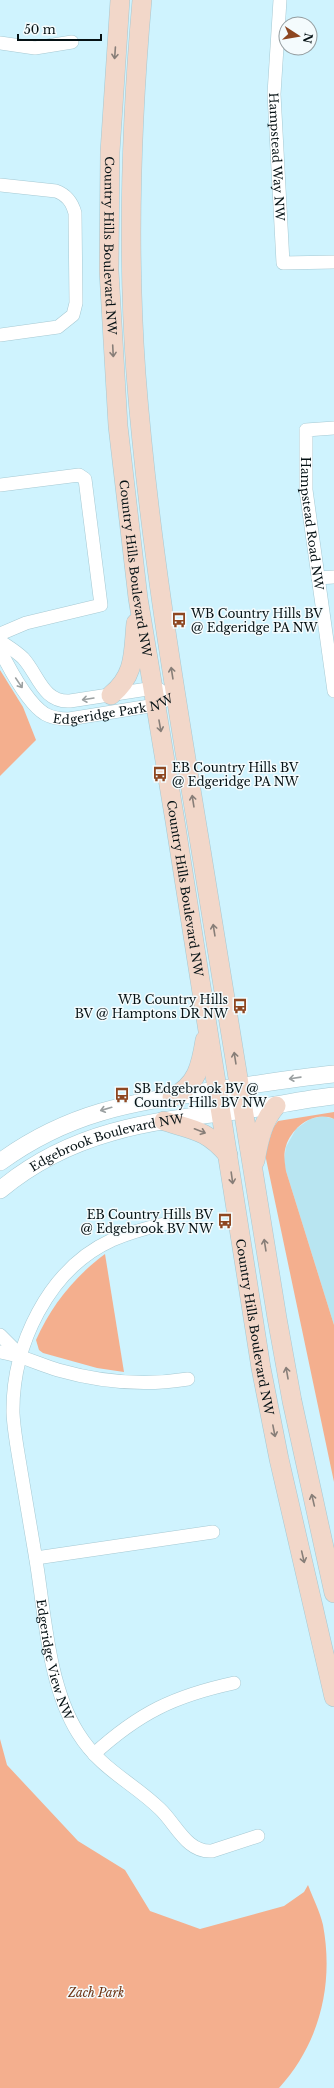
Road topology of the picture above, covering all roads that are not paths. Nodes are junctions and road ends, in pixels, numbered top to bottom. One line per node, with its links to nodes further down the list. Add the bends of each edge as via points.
1 (120, 0): 13 (main road, Country Hills Boulevard NW, one-way to 13, via 110,152 109,271 118,426)
2 (142, 0): 19 (main road, Country Hills Boulevard NW, one-way to 2, via 146,488 134,328 131,193)
3 (280, 0): 7 (street, Hampstead Way NW, via 274,94 283,263)
4 (72, 42): 5 (street, via 35,48)
5 (0, 43)
6 (0, 185): 8 (street, via 56,191 71,202 75,213 76,303 74,315 58,327)
7 (334, 262)
8 (0, 335)
9 (334, 428): 12 (street, Hampstead Road NW, via 306,430 306,490)
10 (0, 485): 14 (street, via 79,475 85,479 101,605 26,624)
11 (334, 577): 12 (street)
12 (318, 578): 17 (street, Hampstead Road NW)
13 (138, 598): 18 (main road, via 129,674 125,682); 20 (main road, Country Hills Boulevard NW)
14 (0, 634)
15 (0, 641): 18 (street, Edgeridge Park NW, one-way to 15, via 70,702 55,699 46,693 22,658)
16 (0, 650): 20 (street, Edgeridge Park NW, one-way to 20, via 35,706 50,716 69,719)
17 (334, 691)
18 (111, 695): 20 (street, Edgeridge Park NW)
19 (175, 695): 20 (street, Edgeridge Park NW); 23 (main road, Country Hills Boulevard NW, one-way to 19)
20 (155, 696): 21 (main road, Country Hills Boulevard NW, one-way to 21)
21 (207, 1022): 24 (main road, Country Hills Boulevard NW); 26 (main road, via 196,1078 182,1093)
22 (334, 1074): 23 (street, Edgebrook Boulevard NW, one-way to 23)
23 (239, 1086): 24 (street, Edgebrook Boulevard NW); 28 (main road, Country Hills Boulevard NW)
24 (218, 1090): 26 (street, Edgebrook Boulevard NW); 29 (main road, Country Hills Boulevard NW)
25 (334, 1096): 27 (street, Edgebrook Boulevard NW, via 308,1098)
26 (172, 1097): 32 (street, Edgebrook Boulevard NW, one-way to 32, via 92,1114 55,1128 20,1147)
27 (276, 1106): 28 (street, Edgebrook Boulevard NW); 33 (main road, via 265,1123)
28 (243, 1110): 29 (street, Edgebrook Boulevard NW); 33 (main road, Country Hills Boulevard NW)
29 (222, 1112): 30 (street, Edgebrook Boulevard NW); 31 (main road, Country Hills Boulevard NW)
30 (164, 1121): 31 (main road, one-way to 31, via 207,1134); 34 (street, Edgebrook Boulevard NW, via 93,1137 58,1151 26,1170)
31 (228, 1154): 44 (main road, Country Hills Boulevard NW, one-way to 44, via 261,1368 279,1459)
32 (0, 1162)
33 (253, 1172): 42 (main road, Country Hills Boulevard NW, one-way to 33, via 292,1401)
34 (0, 1190)
35 (164, 1224): 38 (street, Edgeridge View NW, via 110,1241 78,1263 42,1304)
36 (0, 1335): 38 (street)
37 (0, 1352): 38 (street)
38 (20, 1355): 39 (street, via 58,1370 109,1380 151,1383); 41 (street, Edgeridge View NW, via 15,1380 13,1415)
39 (188, 1379)
40 (212, 1532): 41 (street)
41 (36, 1558): 45 (street, Edgeridge View NW, via 58,1684 69,1716)
42 (334, 1593)
43 (234, 1683): 45 (street, via 192,1693 158,1707 118,1732)
44 (334, 1697)
45 (94, 1754): 46 (street, Edgeridge View NW, via 107,1768 159,1807 196,1849 212,1851)
46 (258, 1836)

